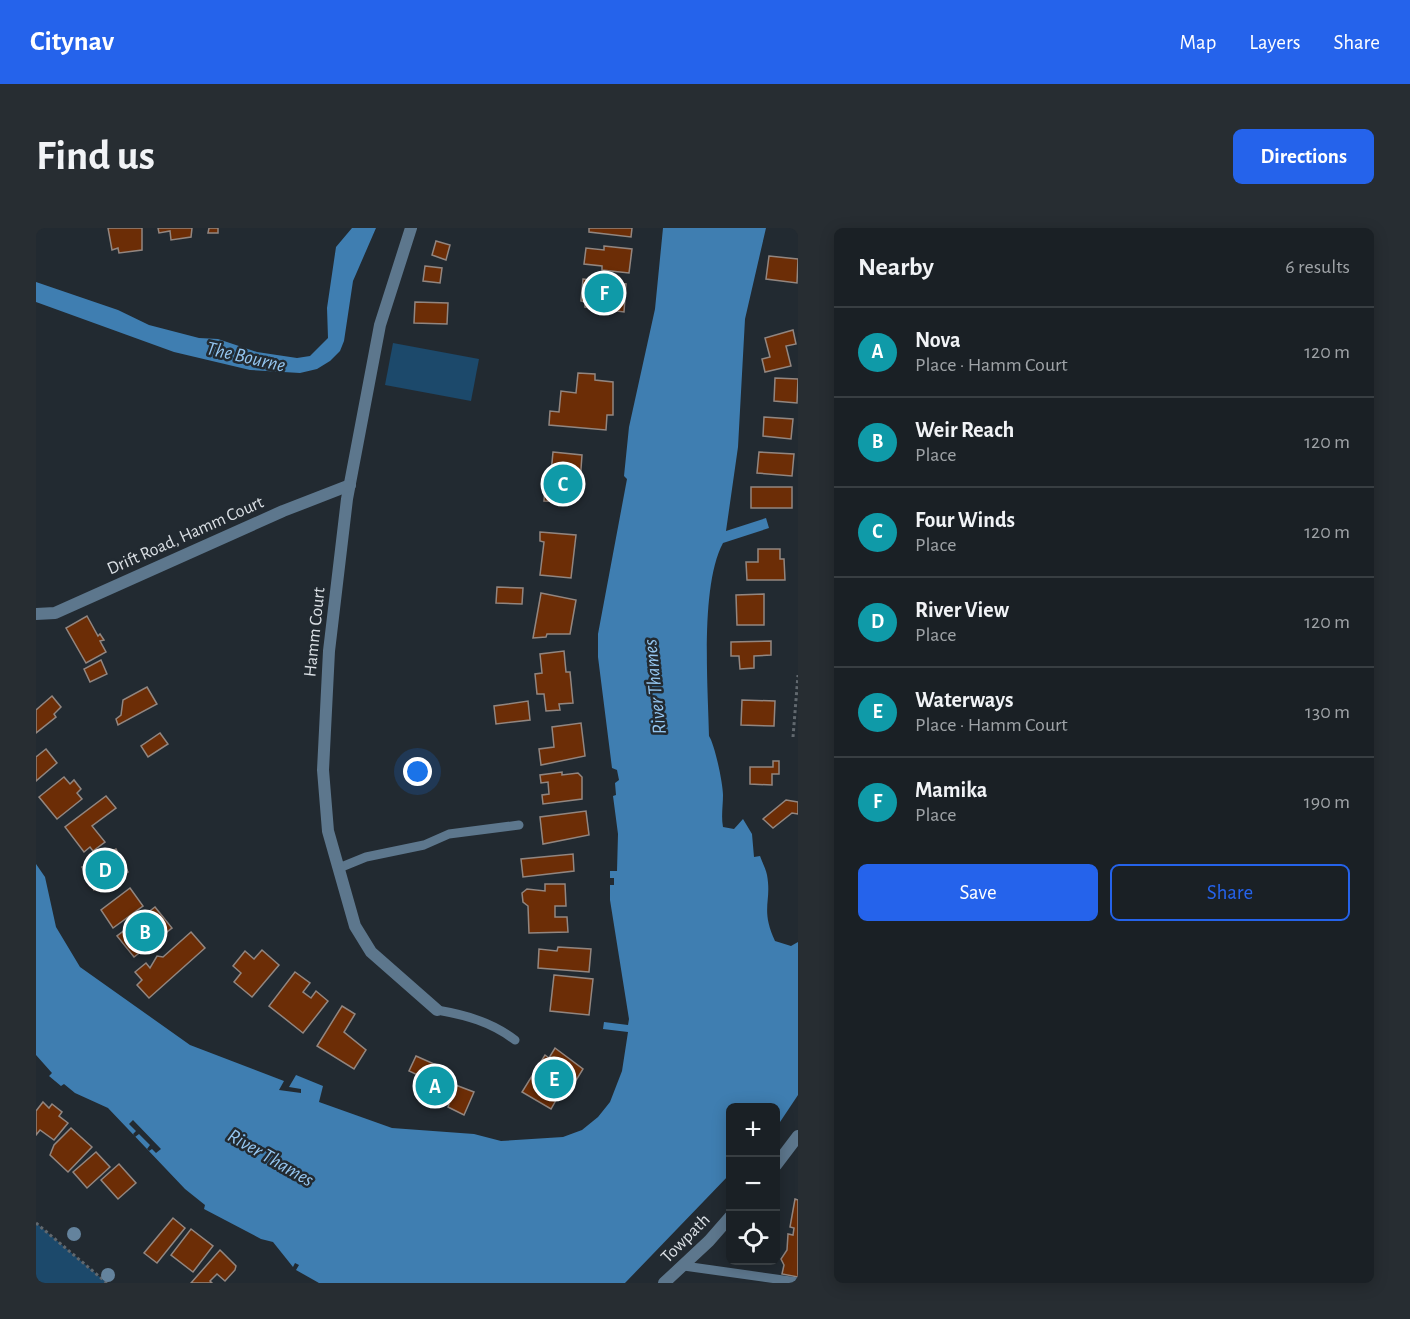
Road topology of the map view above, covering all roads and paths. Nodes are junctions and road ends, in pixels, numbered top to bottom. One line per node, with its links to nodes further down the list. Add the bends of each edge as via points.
1 (411, 228): 2 (street, Hamm Court, via 382,316)
2 (350, 485): 3 (street, Drift Road, Hamm Court, via 55,613); 7 (street, Hamm Court, via 329,651 323,770 324,810)
3 (36, 614)
4 (798, 675): 5 (path)
5 (794, 737)
6 (519, 825): 7 (lane, via 449,834 424,845 366,857)
7 (339, 868): 8 (street, Hamm Court, via 355,926 370,952)
8 (437, 1010): 9 (lane, via 482,1021)
9 (514, 1040)
10 (798, 1136): 11 (street)
11 (780, 1160)
12 (726, 1221): 14 (street, Towpath)
13 (36, 1223): 16 (path)
14 (684, 1266): 15 (lane); 17 (street, Towpath)
15 (798, 1282)
16 (108, 1283)
17 (664, 1283)

